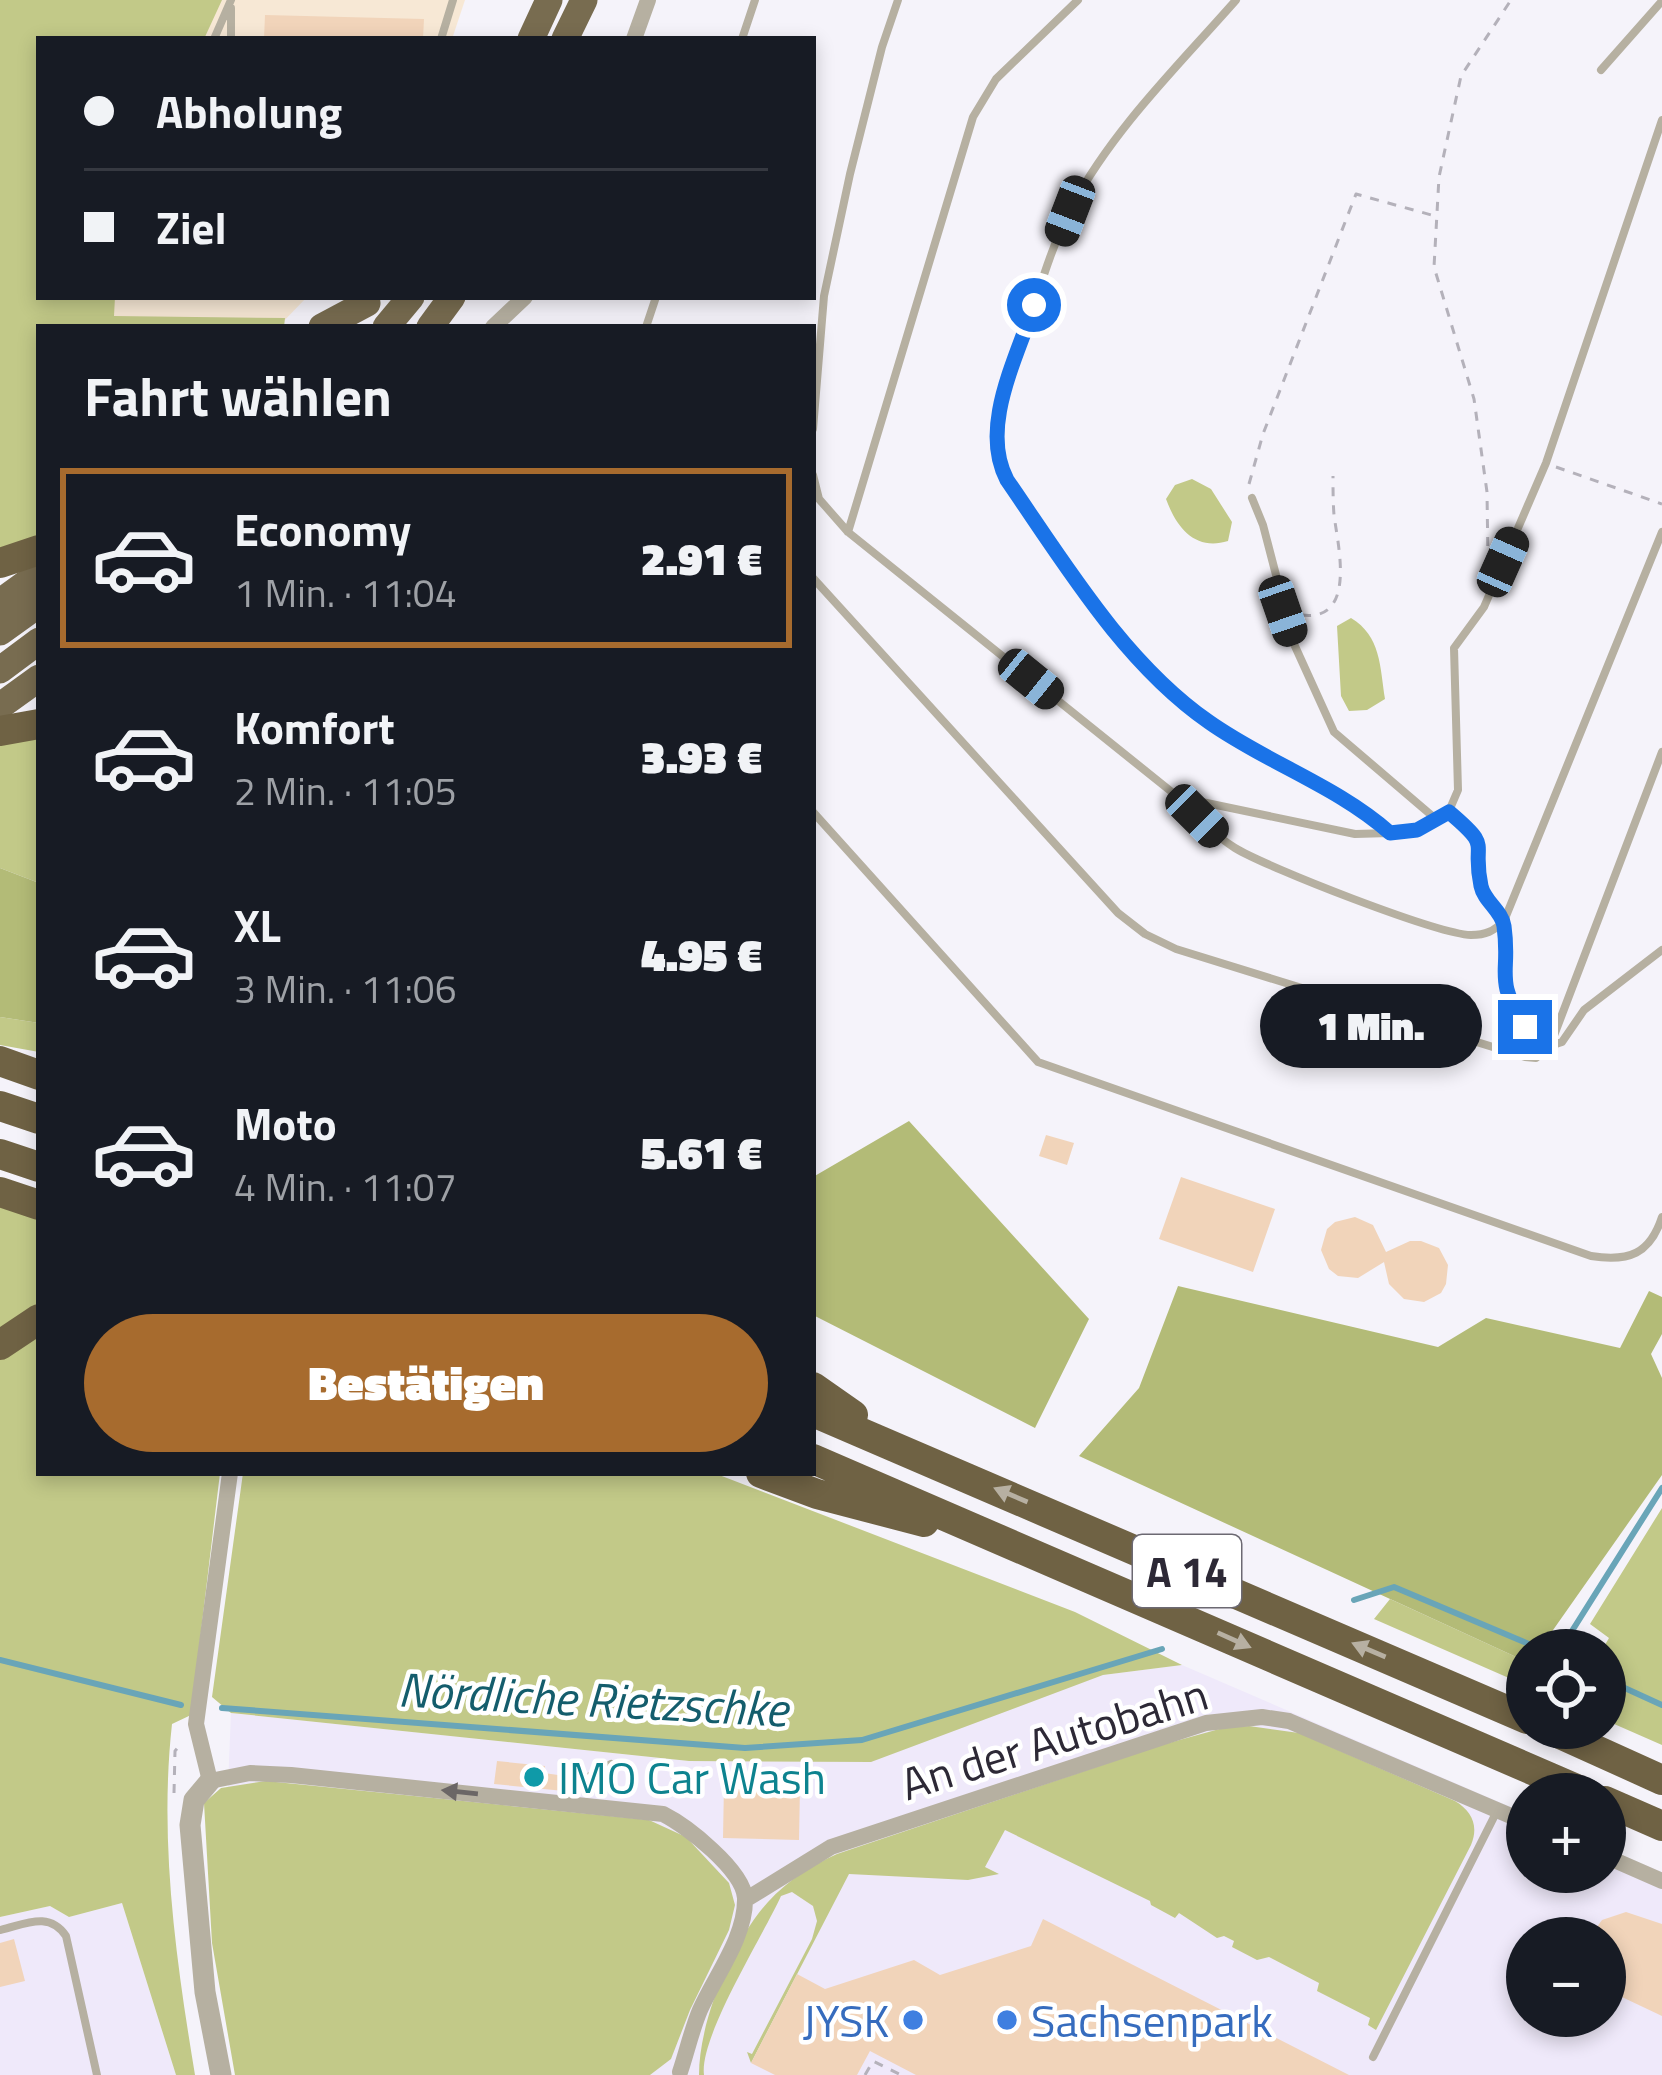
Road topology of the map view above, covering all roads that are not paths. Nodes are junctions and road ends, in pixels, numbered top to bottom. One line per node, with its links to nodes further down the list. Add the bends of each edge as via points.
1 (453, 0): 13 (lane)
2 (549, 0): 14 (highway)
3 (584, 0): 15 (highway)
4 (648, 0): 16 (street)
5 (755, 0): 17 (lane)
6 (898, 0): 23 (lane)
7 (1078, 0): 32 (lane, via 996,79 973,117)
8 (1236, 0): 52 (lane, via 1120,132 1070,211 1001,408 997,451 1007,480 1064,562 1168,688 1207,721 1359,806)
9 (1662, 1): 18 (lane)
10 (231, 3): 11 (lane); 12 (lane)
11 (215, 36)
12 (231, 36)
13 (442, 36)
14 (532, 36)
15 (566, 36)
16 (635, 36)
17 (743, 36)
18 (1601, 70)
19 (1662, 121): 49 (lane, via 1546,464 1488,596 1454,648 1459,766)
20 (370, 300): 24 (highway); 25 (highway)
21 (408, 300): 26 (highway)
22 (522, 300): 27 (street)
23 (823, 309): 28 (lane); 29 (lane)
24 (327, 324)
25 (350, 324)
26 (388, 324)
27 (496, 324)
28 (816, 326)
29 (816, 393)
30 (816, 488): 32 (lane)
31 (1252, 497): 51 (lane, via 1283,611 1334,732)
32 (848, 532): 48 (lane)
33 (1662, 532): 53 (lane)
34 (36, 551): 35 (highway)
35 (0, 563)
36 (36, 576): 38 (highway)
37 (816, 581): 55 (lane, via 1144,934 1525,1057)
38 (0, 602)
39 (36, 606): 40 (highway)
40 (0, 632)
41 (36, 643): 42 (highway)
42 (0, 670)
43 (36, 680): 44 (highway)
44 (0, 706)
45 (36, 725): 46 (highway)
46 (0, 731)
47 (1662, 752): 55 (lane)
48 (1178, 796): 52 (lane, via 1355,834); 53 (lane, via 1216,835 1255,859 1458,934 1492,932)
49 (1449, 812): 51 (lane); 53 (lane, via 1477,838 1481,889)
50 (816, 815): 65 (lane, via 1038,1062 1591,1256 1634,1256)
51 (1437, 820): 52 (lane)
52 (1390, 833)
53 (1504, 921): 55 (lane, via 1508,1000)
54 (1662, 950): 55 (lane)
55 (1550, 1046)
56 (0, 1059): 57 (highway); 58 (highway)
57 (36, 1062)
58 (36, 1074)
59 (0, 1106): 60 (highway)
60 (36, 1118)
61 (0, 1154): 62 (highway)
62 (36, 1166)
63 (0, 1192): 64 (highway)
64 (36, 1204)
65 (1662, 1216)
66 (36, 1321): 67 (highway)
67 (0, 1345)
68 (816, 1389): 70 (highway)
69 (816, 1413): 70 (highway, A 14)
70 (898, 1446): 75 (highway, A 14, one-way to 70)
71 (816, 1460): 74 (highway, A 14)
72 (230, 1476): 80 (street, via 196,1724)
73 (769, 1476): 74 (highway)
74 (1012, 1542): 78 (highway, A 14, one-way to 78)
75 (1506, 1710)
76 (1593, 1749): 79 (highway)
77 (611, 1764): 81 (lane)
78 (1540, 1773)
79 (1662, 1780)
80 (210, 1781): 88 (street, one-way to 80, via 732,1871 663,1814 266,1773); 93 (street, via 194,1800 190,1825)
81 (571, 1786)
82 (1498, 1810): 84 (street, An der Autobahn); 88 (street, An der Autobahn, via 1289,1721 1234,1718 831,1847); 90 (lane)
83 (1626, 1811): 85 (highway)
84 (1506, 1813)
85 (1662, 1826)
86 (1626, 1865): 87 (street)
87 (1662, 1880)
88 (745, 1900): 91 (street)
89 (0, 1930): 92 (lane, via 46,1919 66,1936)
90 (1373, 2057)
91 (676, 2073)
92 (97, 2075)
93 (221, 2075)

